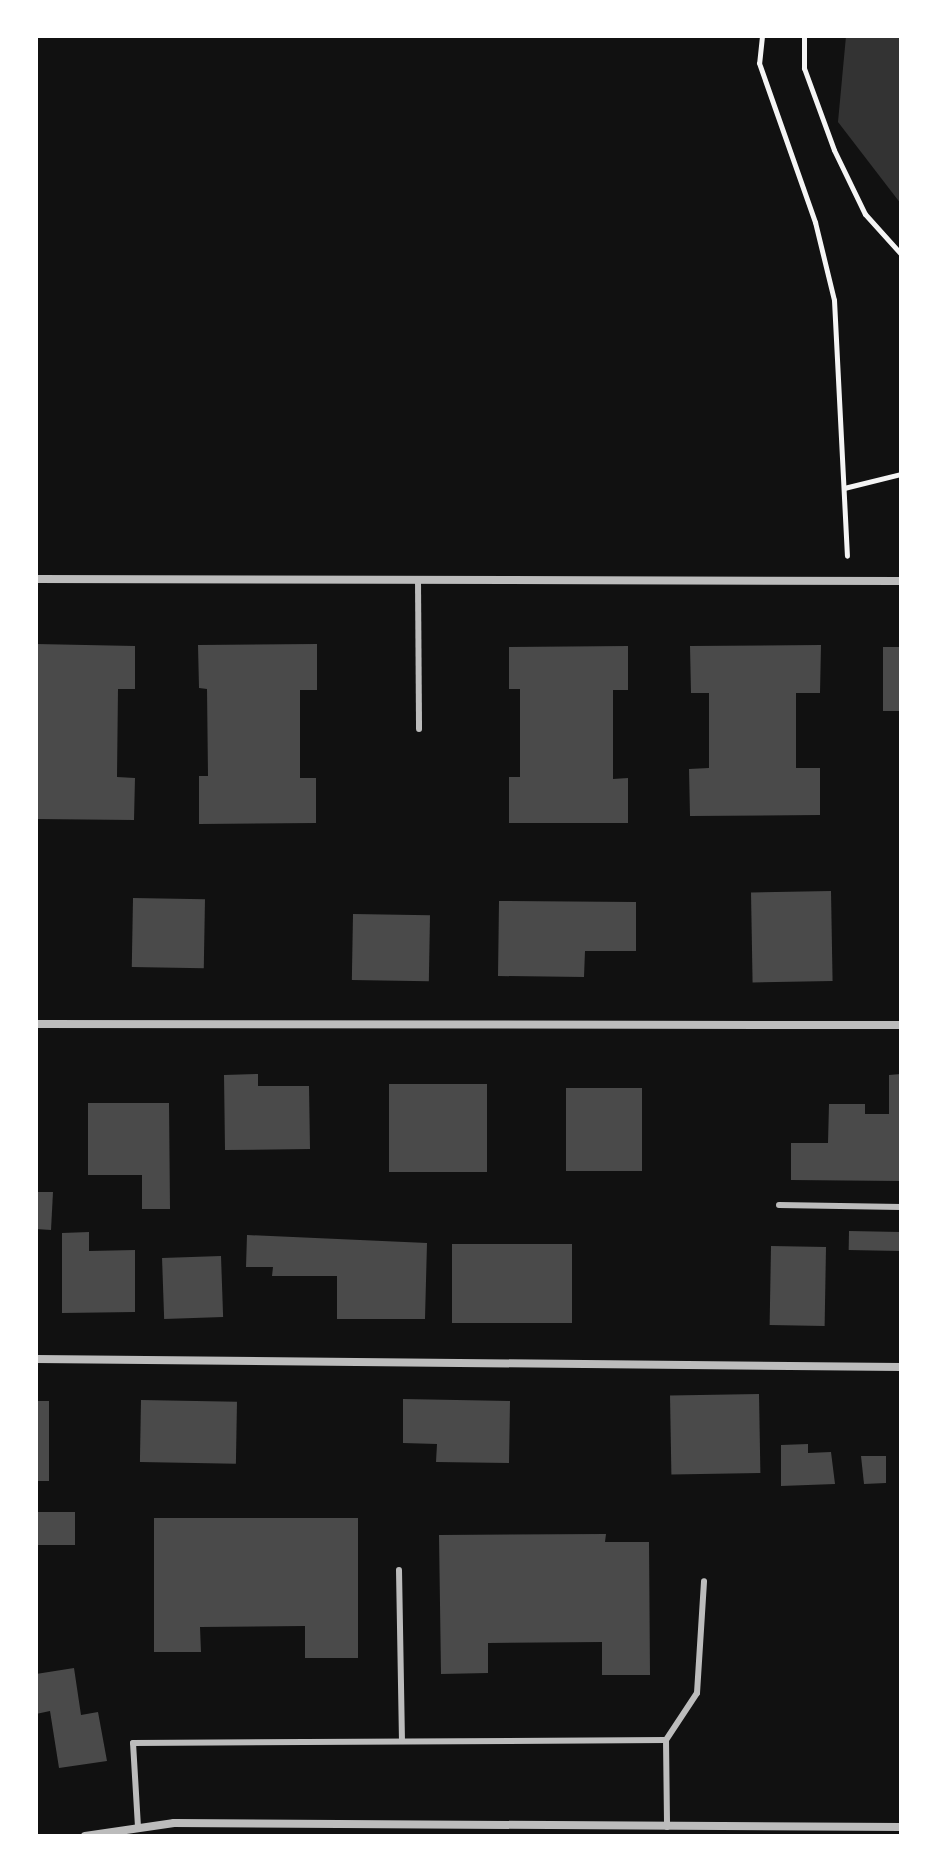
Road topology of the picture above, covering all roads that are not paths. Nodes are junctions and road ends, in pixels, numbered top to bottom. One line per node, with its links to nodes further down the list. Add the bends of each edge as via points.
1 (36, 579): 2 (street)
2 (418, 580): 3 (street); 4 (lane)
3 (901, 581)
4 (419, 729)
5 (36, 1024): 6 (street)
6 (901, 1025)
7 (779, 1205): 8 (lane)
8 (901, 1207)
9 (36, 1359): 10 (street)
10 (901, 1367)
11 (399, 1570): 14 (lane)
12 (704, 1581): 13 (lane, via 697,1693)
13 (666, 1740): 14 (lane); 16 (lane)
14 (402, 1741): 15 (lane, via 133,1743)
15 (138, 1827): 16 (street); 18 (street)
16 (667, 1827): 17 (street)
17 (901, 1827)
18 (85, 1836)

